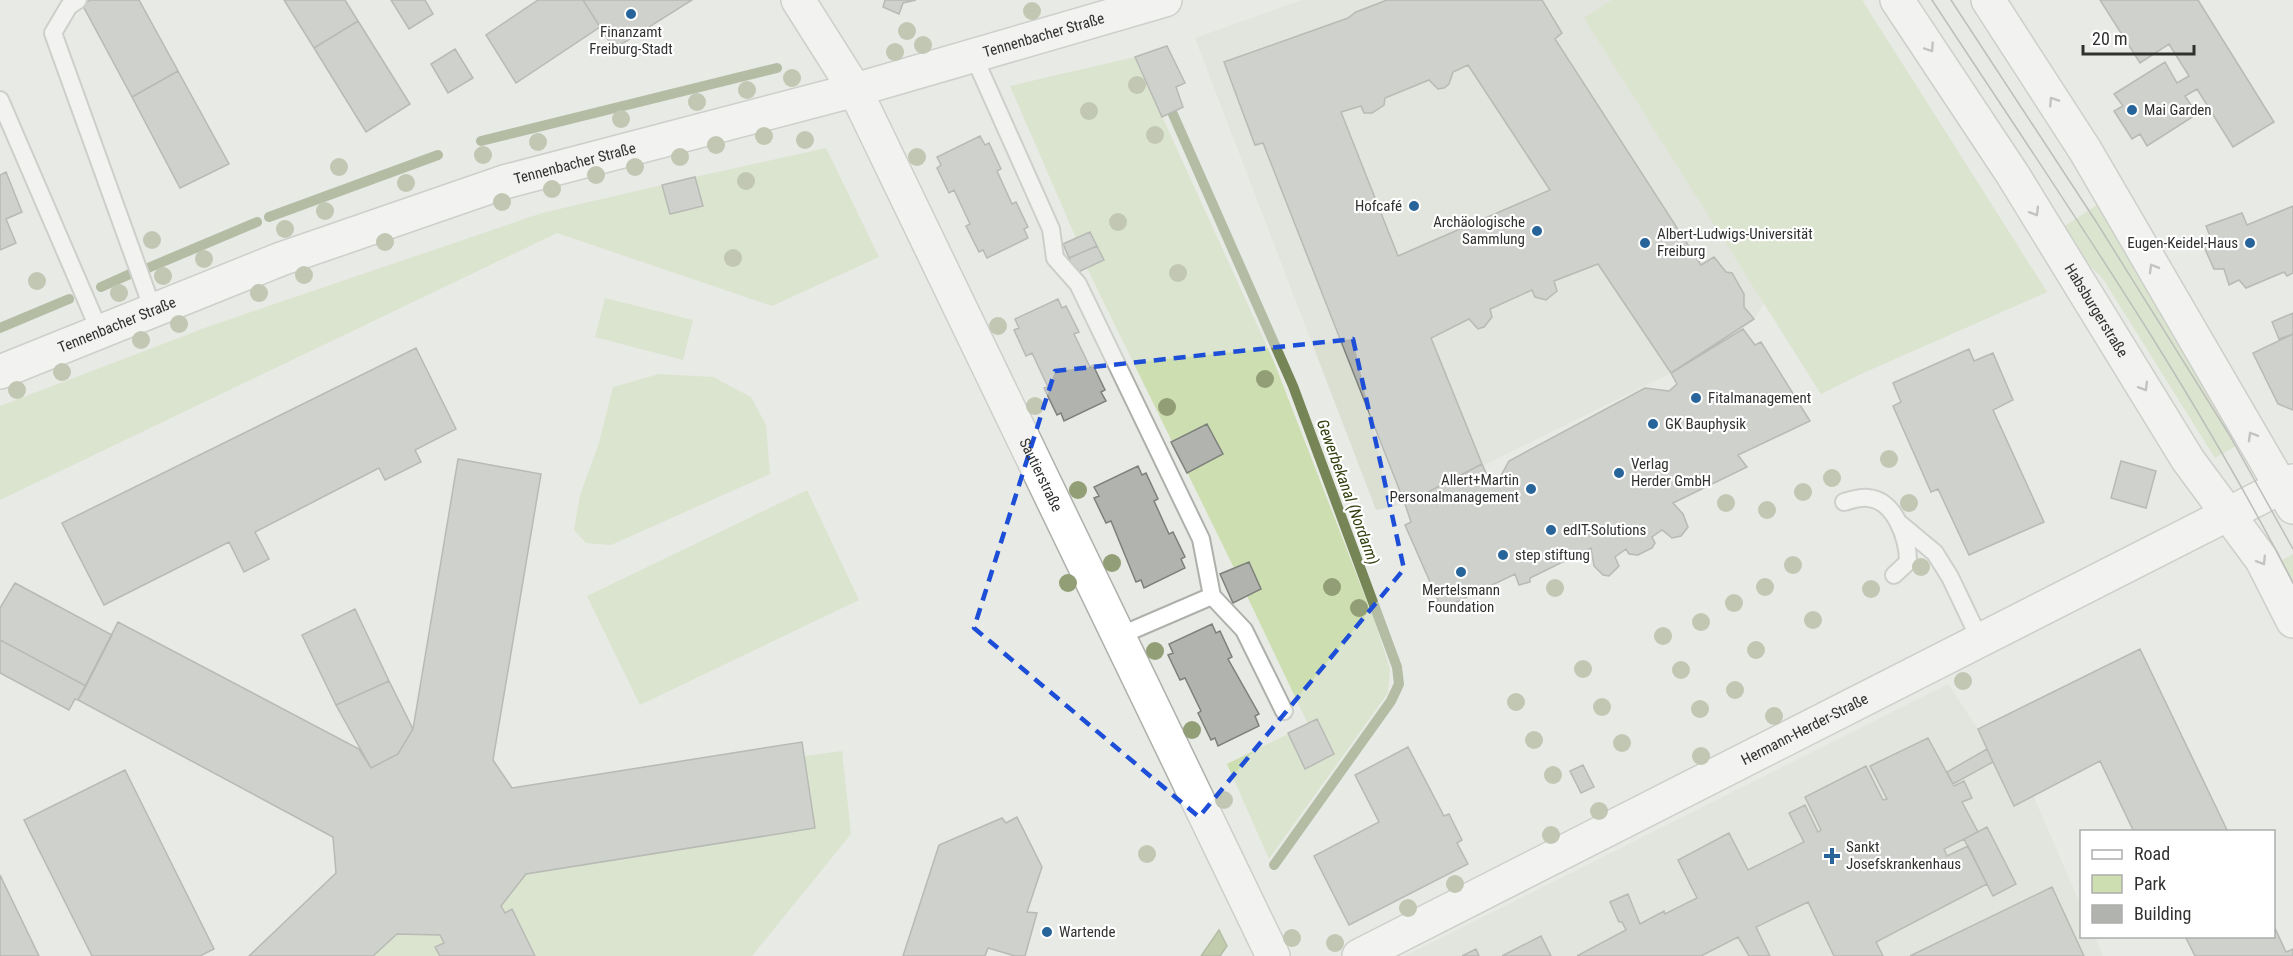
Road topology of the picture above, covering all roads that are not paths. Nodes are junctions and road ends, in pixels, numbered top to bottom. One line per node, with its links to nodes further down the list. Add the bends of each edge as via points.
1 (78, 0): 10 (lane, via 69,6 53,33)
2 (798, 0): 8 (street, Sautierstraße)
3 (1165, 0): 6 (street, Tennenbacher Straße)
4 (1897, 0): 15 (street, Habsburgerstraße, one-way to 15, via 2013,175 2188,460)
5 (1988, 0): 13 (street, one-way to 5, via 2085,150)
6 (1098, 10): 7 (street, Tennenbacher Straße)
7 (974, 57): 8 (street, Tennenbacher Straße); 18 (lane, via 1052,229 1055,258 1078,284 1201,539)
8 (855, 90): 10 (street, Tennenbacher Straße, via 504,182 281,259); 20 (street, Sautierstraße)
9 (0, 100): 11 (lane)
10 (153, 310): 11 (street, Tennenbacher Straße)
11 (100, 332): 12 (street, Tennenbacher Straße)
12 (0, 372)
13 (2289, 492): 15 (street, Hermann-Herder-Straße)
14 (1844, 502): 16 (lane, via 1869,498 1881,503)
15 (2238, 509): 19 (street, Habsburgerstraße, one-way to 19); 21 (street, Hermann-Herder-Straße)
16 (1899, 523): 17 (lane, via 1908,545 1908,562); 21 (lane, via 1935,553)
17 (1894, 574)
18 (1212, 596): 20 (lane); 22 (lane, via 1244,630)
19 (2293, 621)
20 (1119, 636): 23 (street, Sautierstraße)
21 (1981, 642): 24 (street, Hermann-Herder-Straße)
22 (1284, 711)
23 (1274, 956)
24 (1359, 956)

